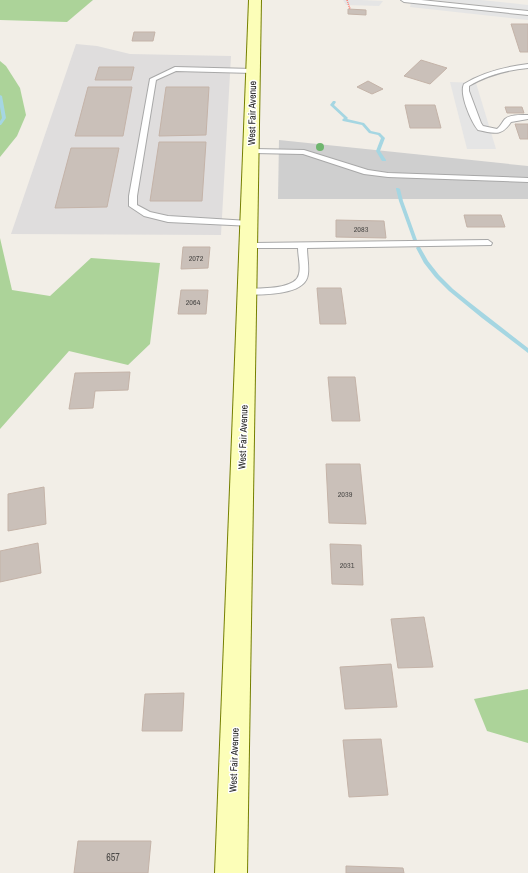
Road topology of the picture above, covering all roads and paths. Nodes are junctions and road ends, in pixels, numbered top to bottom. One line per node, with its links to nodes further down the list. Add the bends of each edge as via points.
1 (255, 0): 7 (street, West Fair Avenue)
2 (347, 0): 4 (path)
3 (404, 0): 5 (lane)
4 (350, 9)
5 (528, 13)
6 (528, 66): 8 (lane, via 512,68 474,80 466,84 465,90 481,128 498,131 508,120)
7 (253, 70): 9 (street, West Fair Avenue); 11 (lane, via 175,70 153,80 133,196 133,206 147,214)
8 (528, 117)
9 (251, 151): 10 (lane, via 304,152 367,172 388,175); 11 (street, West Fair Avenue)
10 (528, 180)
11 (249, 235): 13 (lane); 14 (street, West Fair Avenue)
12 (488, 243): 13 (lane)
13 (302, 245): 14 (lane, via 304,275 296,285 286,289)
14 (247, 292): 15 (street, West Fair Avenue)
15 (231, 873)

